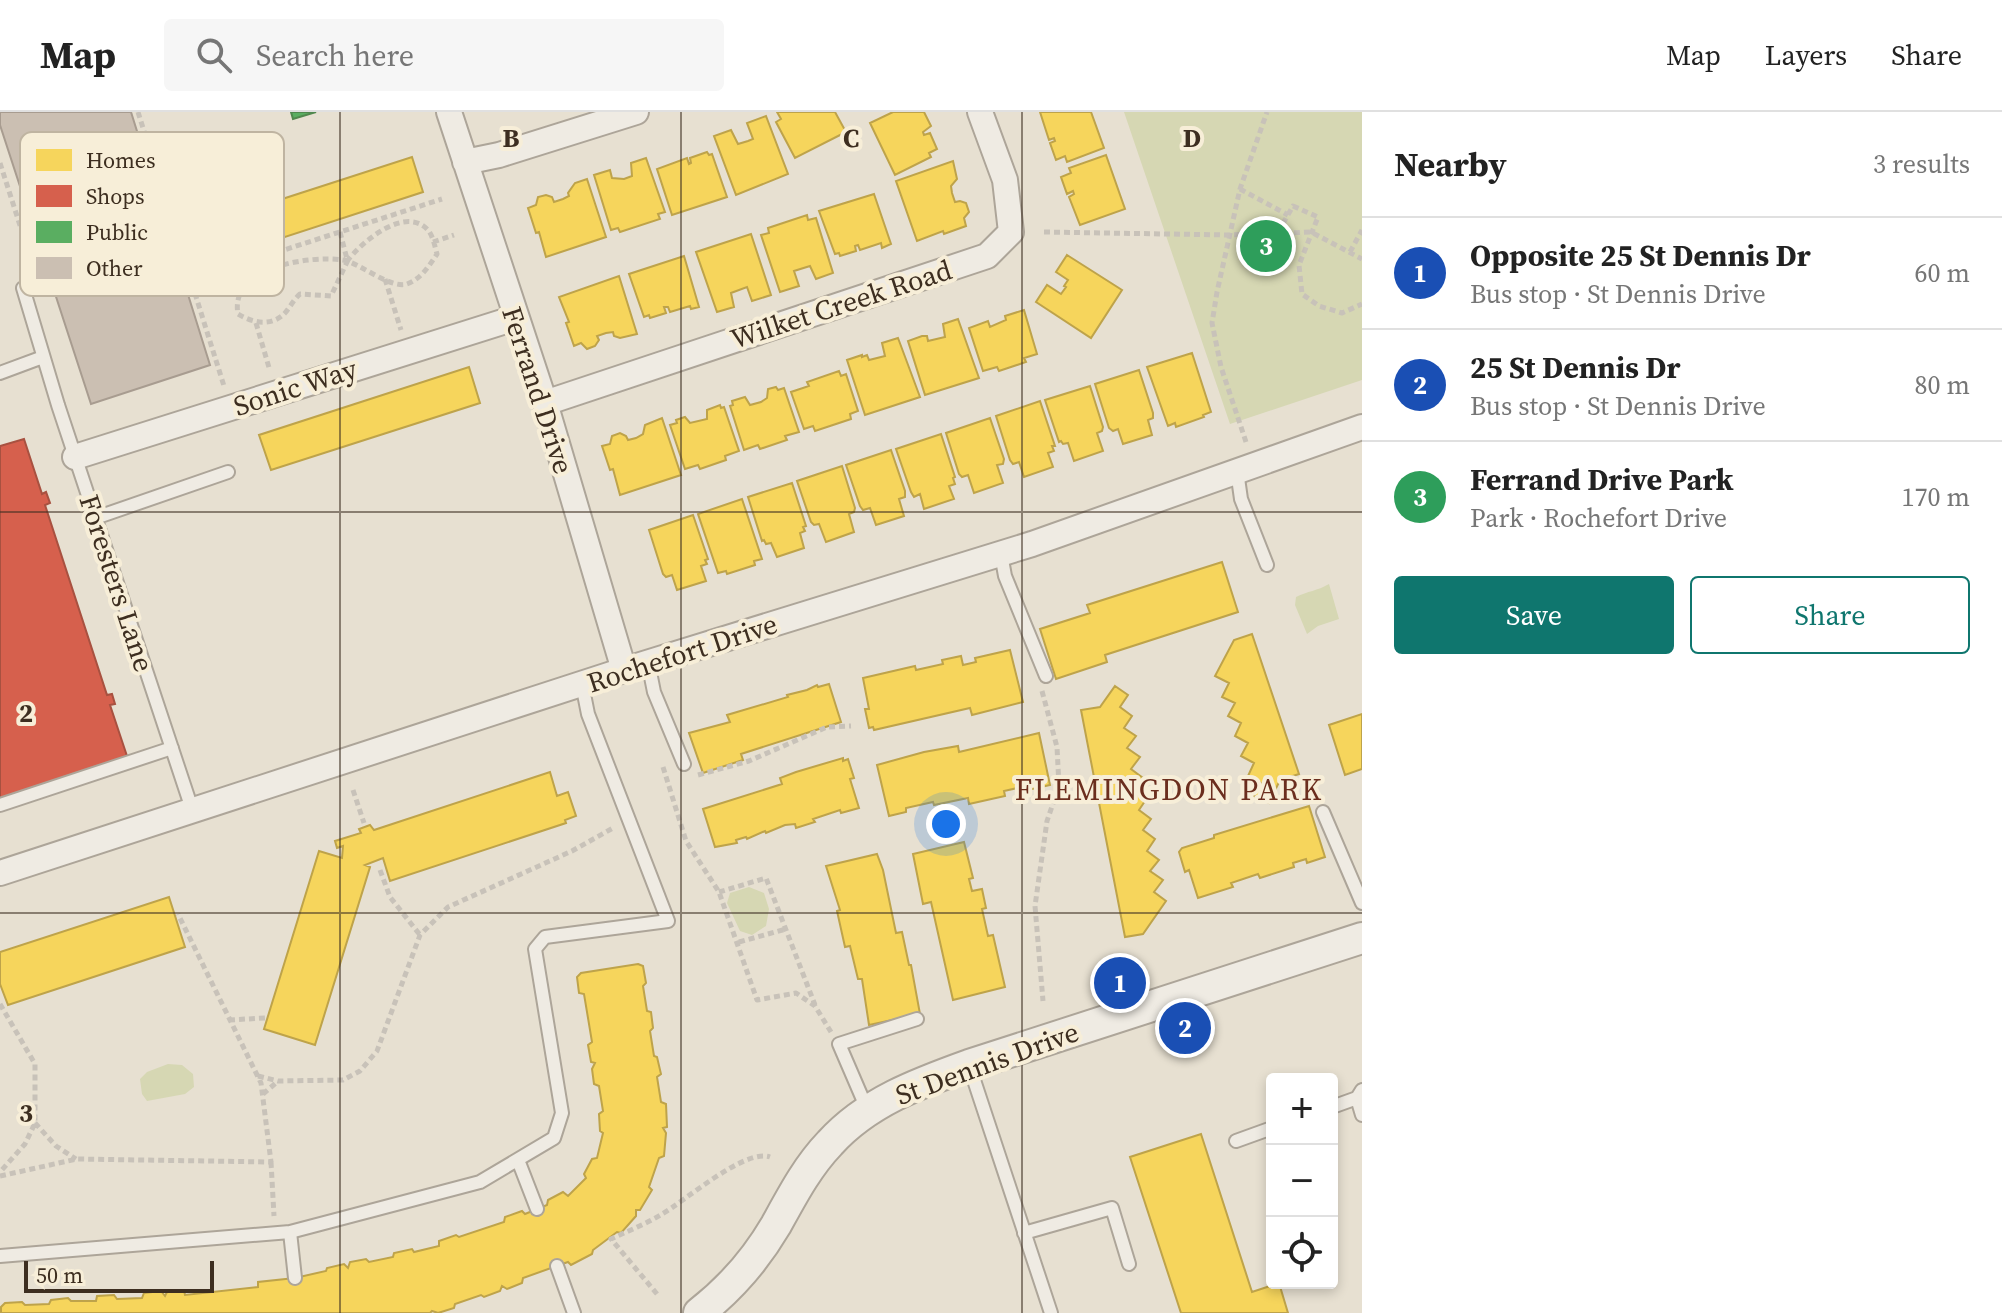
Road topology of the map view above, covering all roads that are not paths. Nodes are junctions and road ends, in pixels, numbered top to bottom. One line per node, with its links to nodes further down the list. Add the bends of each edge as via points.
1 (449, 112): 4 (street, Ferrand Drive)
2 (636, 112): 4 (street)
3 (980, 112): 9 (street, Wilket Creek Road, via 1005,180 1011,232 987,256)
4 (465, 162): 6 (street, Ferrand Drive)
5 (25, 296): 7 (lane, Foresters Lane)
6 (515, 318): 9 (street, Ferrand Drive); 11 (street, Sonic Way)
7 (43, 357): 8 (lane); 11 (lane, Foresters Lane)
8 (0, 373)
9 (545, 403): 18 (street, Ferrand Drive)
10 (1362, 427): 12 (street, Rochefort Drive)
11 (75, 457): 14 (lane, Foresters Lane)
12 (1245, 468): 15 (street, Rochefort Drive); 16 (lane, via 1241,499)
13 (228, 472): 14 (lane)
14 (95, 518): 21 (lane, Foresters Lane)
15 (1001, 554): 17 (street, Rochefort Drive); 19 (lane)
16 (1267, 565)
17 (648, 662): 18 (street, Rochefort Drive); 22 (lane, via 654,692)
18 (624, 670): 20 (street, Rochefort Drive)
19 (1046, 676)
20 (582, 684): 24 (street, Rochefort Drive); 37 (lane, via 588,714 668,921 545,937 535,949 562,1113 554,1138)
21 (172, 748): 23 (lane); 24 (lane, Foresters Lane)
22 (684, 764)
23 (0, 805)
24 (192, 809): 26 (street, Rochefort Drive)
25 (1323, 812): 27 (lane)
26 (0, 873)
27 (1362, 903)
28 (1362, 938): 30 (street, St Dennis Drive)
29 (917, 1019): 33 (lane, via 839,1044)
30 (969, 1065): 33 (street, St Dennis Drive); 40 (lane)
31 (1359, 1094): 32 (lane); 34 (lane)
32 (1338, 1104)
33 (868, 1111): 46 (street, St Dennis Drive, via 831,1142 752,1260)
34 (1362, 1115)
35 (1266, 1130): 36 (lane)
36 (1236, 1141)
37 (518, 1160): 38 (lane); 39 (lane, via 480,1182)
38 (537, 1209)
39 (290, 1232): 41 (lane); 44 (lane)
40 (1024, 1233): 42 (lane, via 1112,1208); 47 (lane)
41 (0, 1256)
42 (1129, 1264)
43 (557, 1266): 45 (lane)
44 (295, 1278)
45 (574, 1313)
46 (699, 1313)
47 (1051, 1313)

